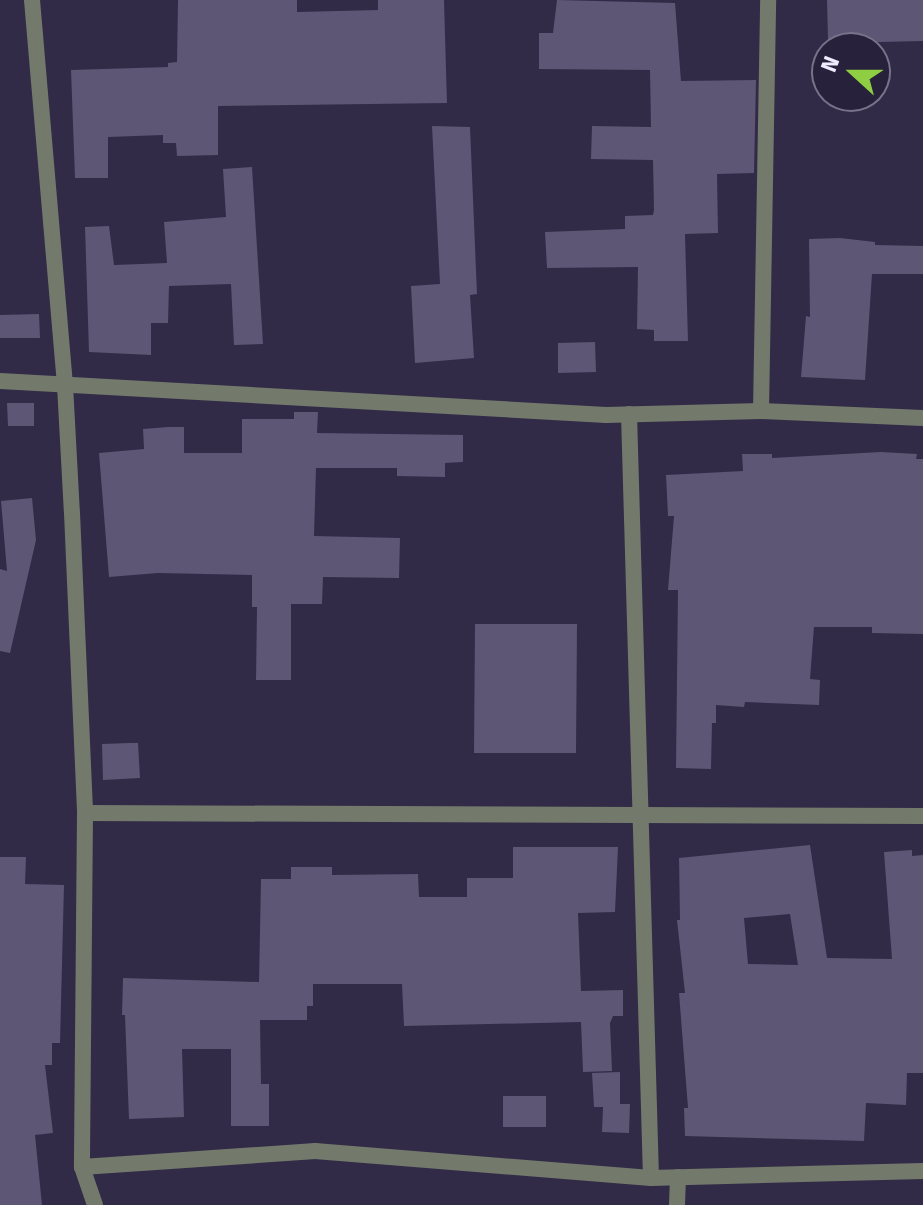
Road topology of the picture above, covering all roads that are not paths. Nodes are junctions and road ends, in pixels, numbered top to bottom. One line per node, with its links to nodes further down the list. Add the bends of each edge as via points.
1 (32, 0): 4 (street)
2 (768, 0): 5 (street)
3 (0, 381): 4 (street)
4 (65, 385): 6 (street); 8 (street)
5 (761, 411): 6 (street); 7 (street)
6 (629, 414): 9 (street)
7 (923, 418)
8 (85, 813): 9 (street); 11 (street)
9 (643, 815): 10 (street); 14 (street)
10 (923, 816)
11 (82, 1167): 14 (street, via 315,1151); 15 (street)
12 (923, 1171): 13 (street)
13 (678, 1177): 14 (street); 16 (street)
14 (651, 1178)
15 (95, 1205)
16 (677, 1205)

